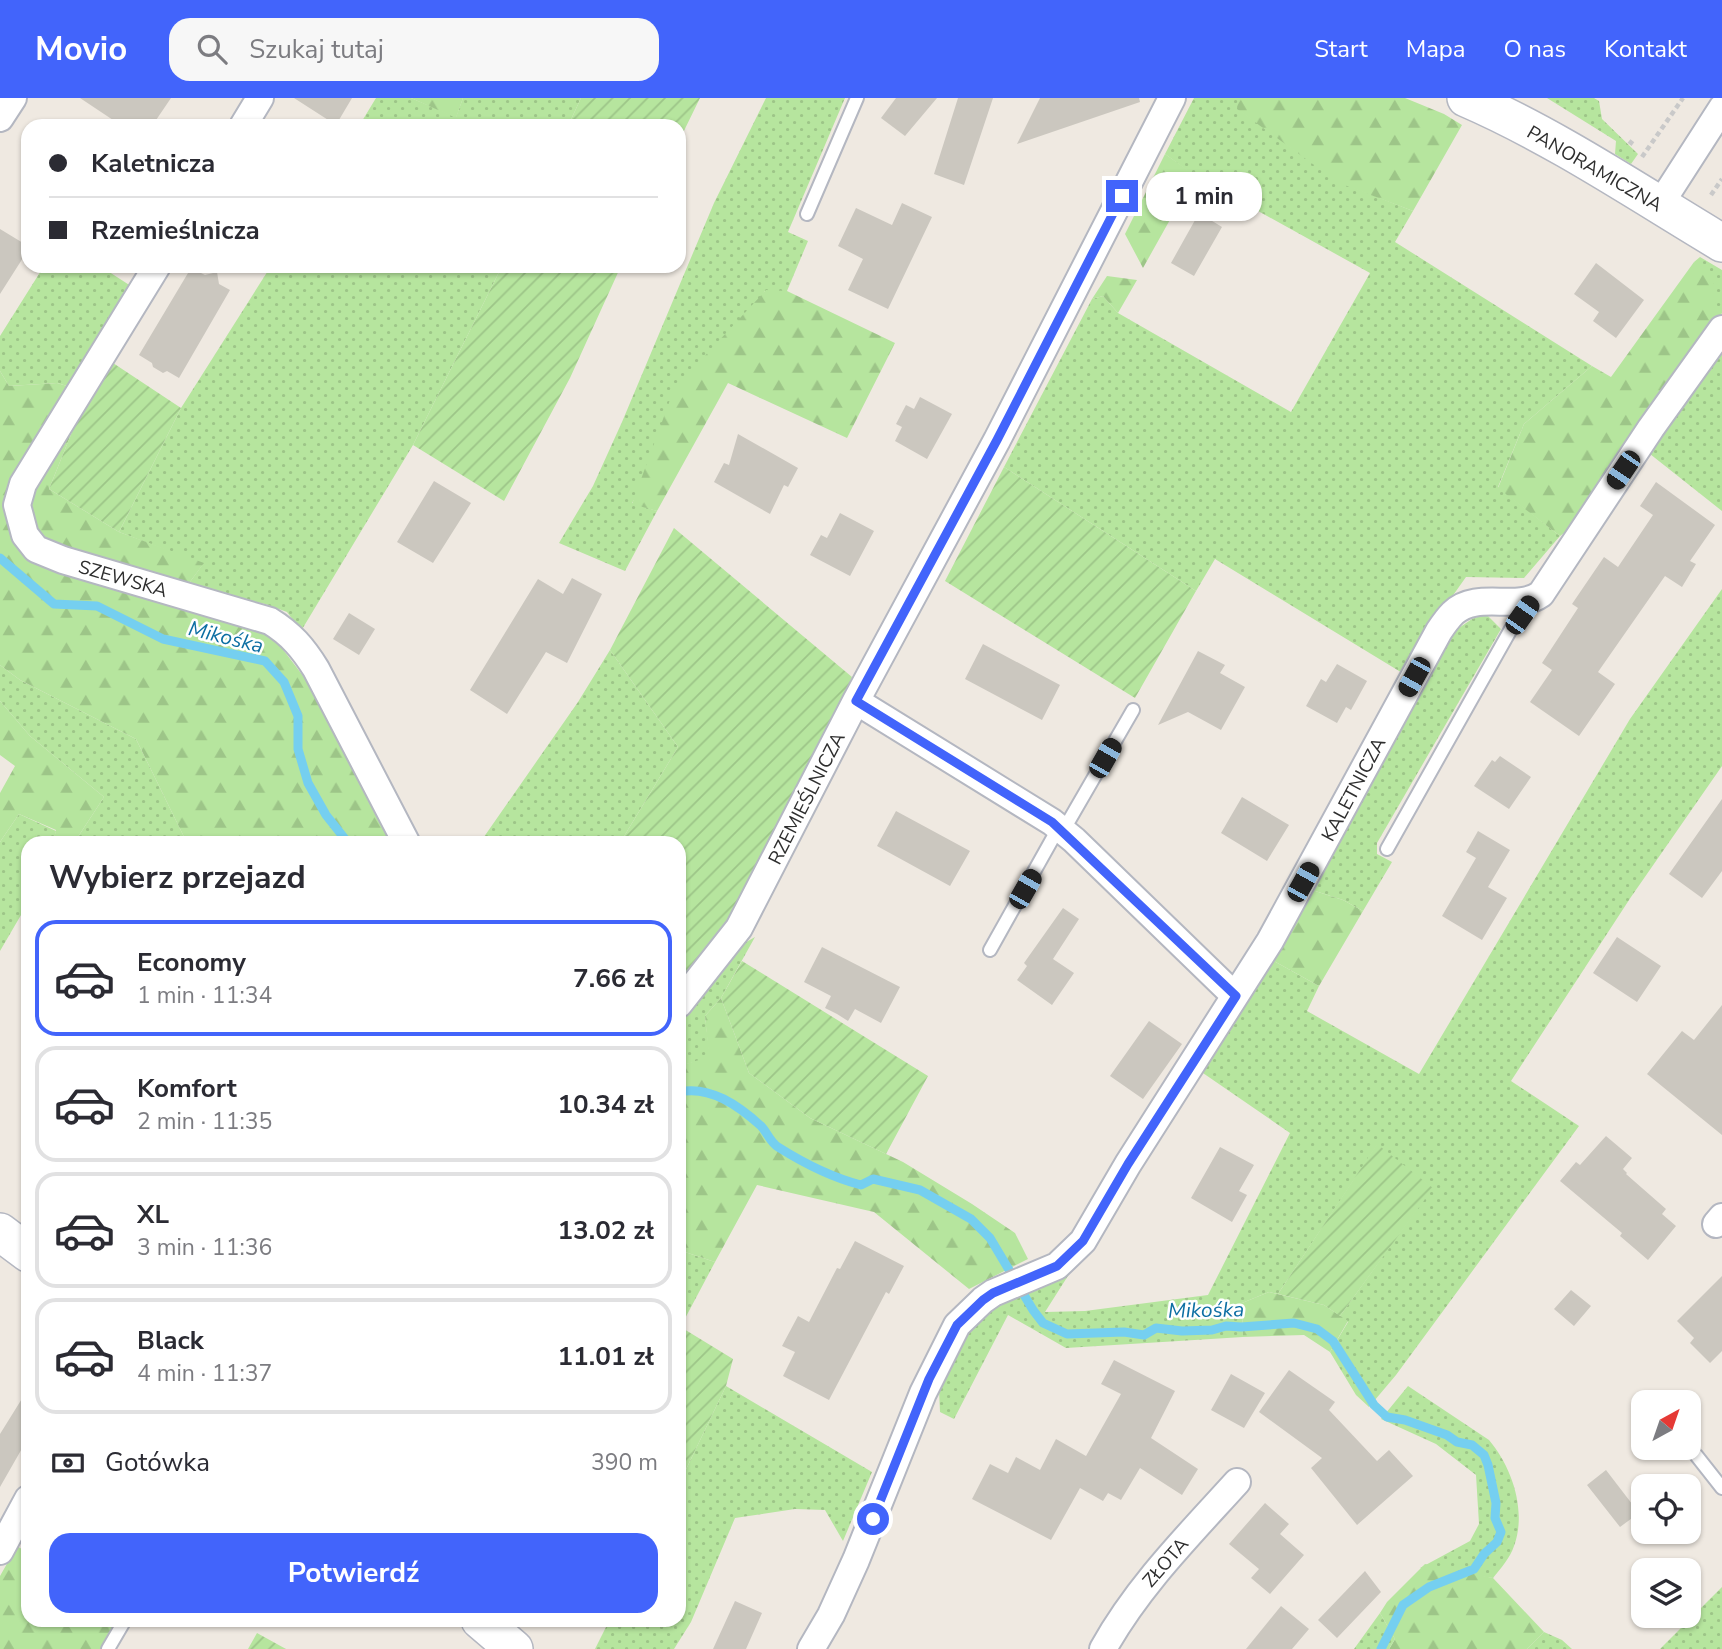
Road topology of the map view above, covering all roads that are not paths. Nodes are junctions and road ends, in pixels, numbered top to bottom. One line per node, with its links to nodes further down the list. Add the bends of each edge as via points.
1 (13, 98): 7 (street)
2 (260, 98): 8 (street)
3 (857, 98): 10 (lane)
4 (1172, 98): 15 (street, RZEMIEŚLNICZA, via 997,440)
5 (1466, 98): 9 (street, PANORAMICZNA, via 1497,111)
6 (1722, 108): 9 (street)
7 (0, 118)
8 (247, 119)
9 (1659, 206): 11 (street, PANORAMICZNA)
10 (807, 214)
11 (1722, 243)
12 (153, 273): 18 (street, SZEWSKA, via 23,484 17,505 25,535 36,549 63,560 270,621 286,631 316,669)
13 (1722, 329): 14 (street, via 1541,594)
14 (1532, 600): 19 (lane, via 1511,629); 22 (street, KALETNICZA, via 1465,605 1439,631)
15 (856, 701): 17 (street); 21 (street, RZEMIEŚLNICZA, via 739,928)
16 (1133, 710): 17 (lane)
17 (1061, 829): 20 (lane); 22 (street)
18 (403, 836)
19 (1387, 849)
20 (990, 950)
21 (686, 995)
22 (1236, 996): 32 (street, KALETNICZA, via 1083,1241 1057,1266 983,1300 957,1325 907,1432 856,1560)
23 (0, 1232): 24 (street)
24 (21, 1248)
25 (1700, 1460): 27 (lane)
26 (1237, 1482): 33 (street, ZŁOTA, via 1142,1588)
27 (1722, 1488)
28 (21, 1512): 29 (street)
29 (0, 1550)
30 (121, 1627): 31 (lane)
31 (108, 1649)
32 (811, 1649)
33 (1103, 1649)

